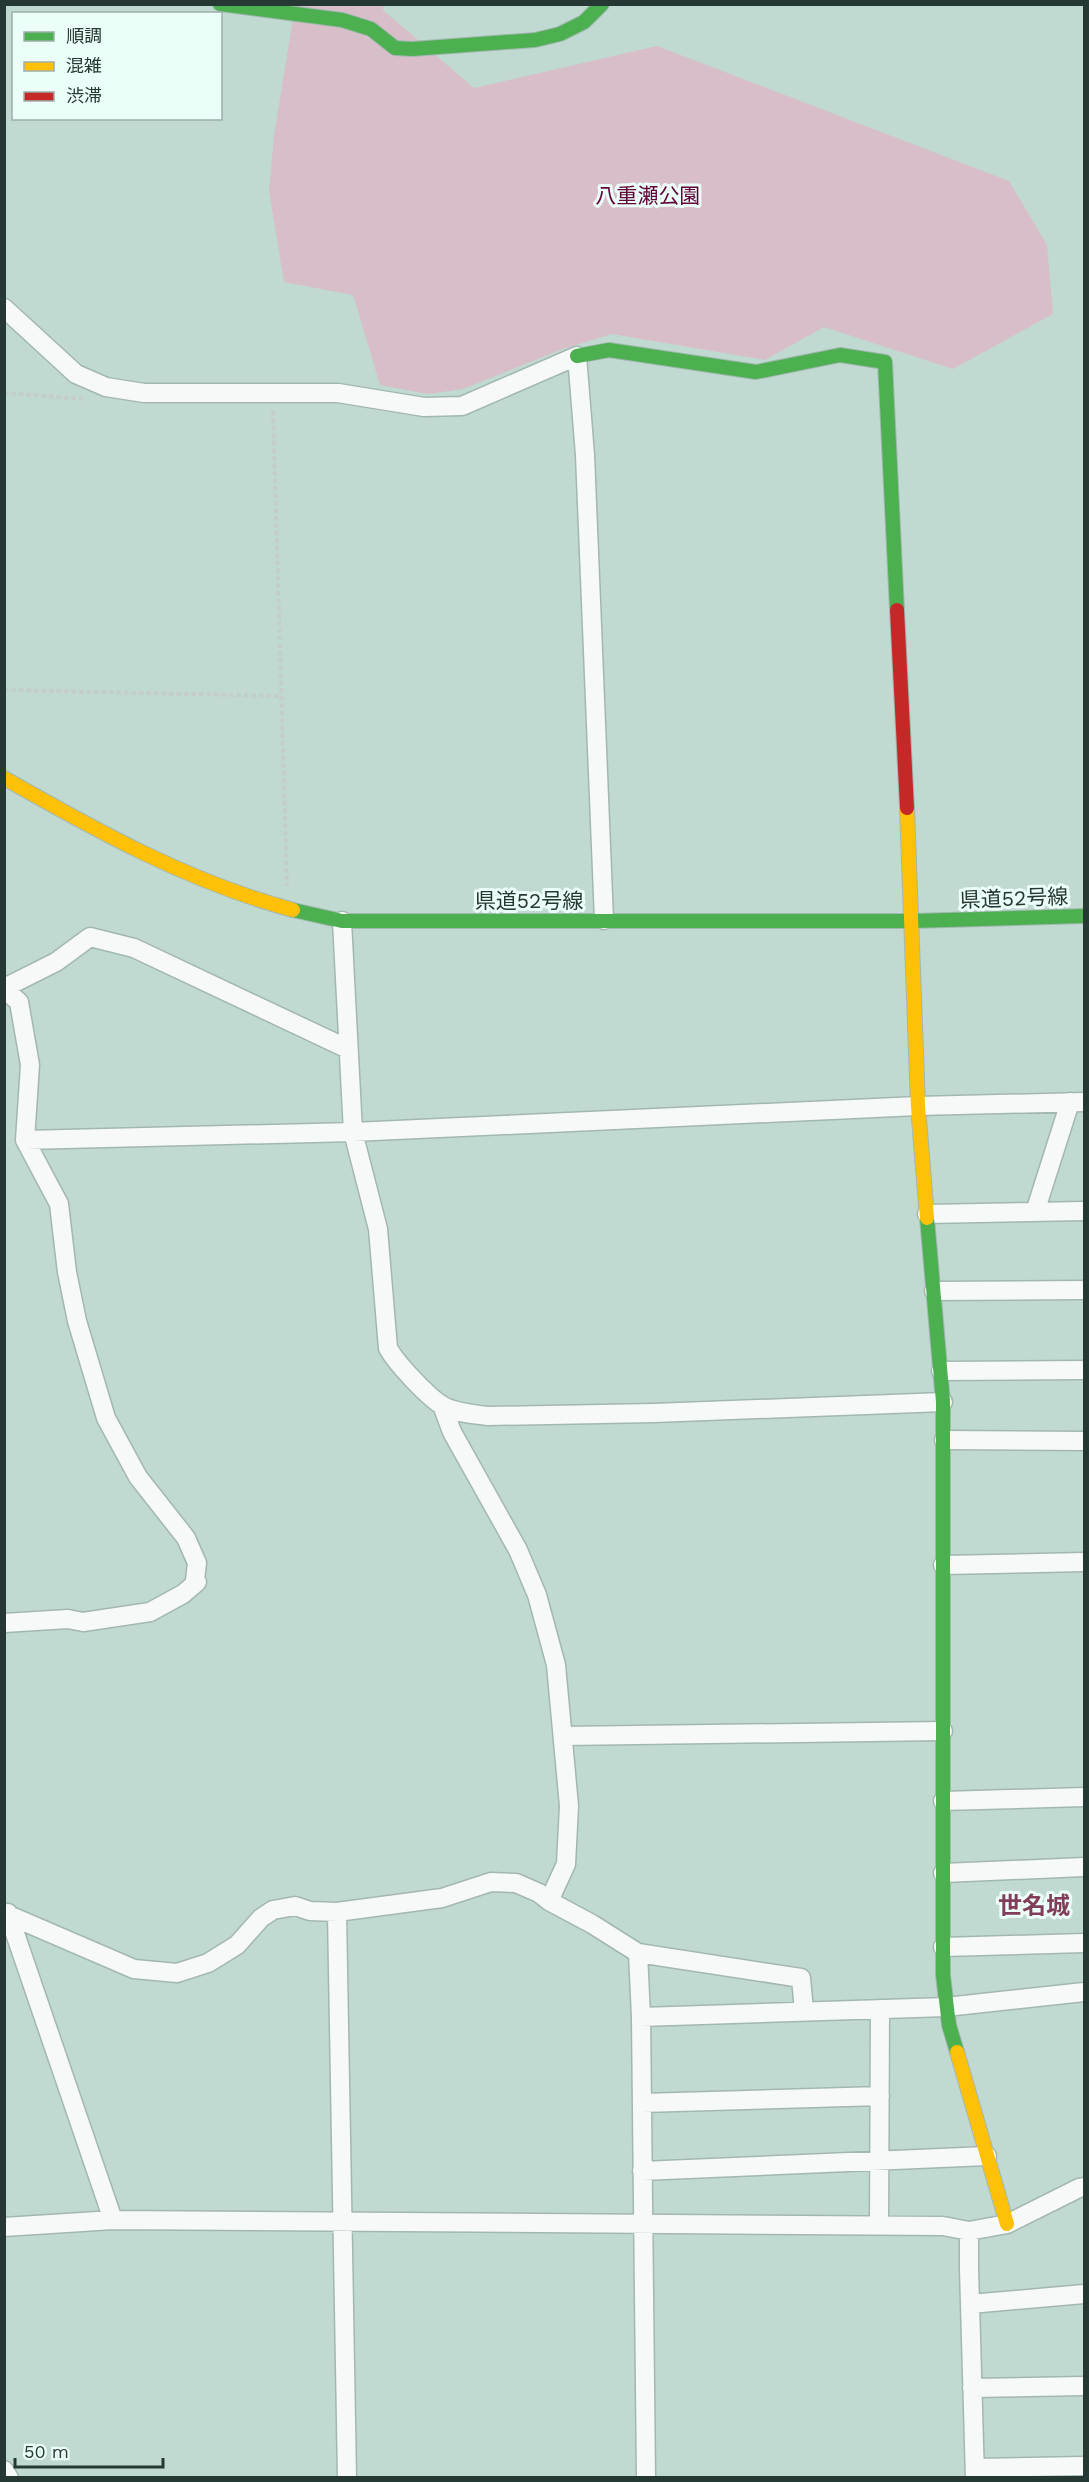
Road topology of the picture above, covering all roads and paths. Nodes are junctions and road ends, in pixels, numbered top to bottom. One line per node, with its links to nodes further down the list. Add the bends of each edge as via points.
1 (220, 4): 2 (street, via 342,20 371,29 395,48 412,49 535,40 584,22)
2 (602, 4)
3 (4, 308): 5 (street, via 76,374 106,387 144,393)
4 (577, 356): 5 (street, via 462,406 424,407 338,393); 11 (street); 13 (street, via 609,350 756,372 840,355 885,362)
5 (273, 394): 7 (path)
6 (4, 690): 7 (path)
7 (282, 696): 9 (path)
8 (4, 778): 9 (street, 県道52号線, via 176,870)
9 (288, 908): 12 (street, 県道52号線)
10 (1084, 916): 13 (street, 県道52号線)
11 (604, 920): 12 (street, 県道52号線); 13 (street, 県道52号線)
12 (342, 921): 15 (street)
13 (912, 921): 17 (street)
14 (4, 988): 15 (street, via 56,962 90,937 134,948); 19 (street, via 19,1002 30,1065)
15 (348, 1049): 18 (street)
16 (1077, 1102): 17 (street); 21 (street)
17 (918, 1106): 18 (street); 22 (street)
18 (353, 1132): 19 (street); 28 (street, via 378,1230 388,1348 395,1361)
19 (26, 1140): 33 (street, via 58,1204 77,1321 106,1418 138,1477 186,1538 197,1563 197,1582 150,1612 83,1622 68,1619)
20 (1084, 1211): 21 (street)
21 (1035, 1212): 22 (street)
22 (927, 1214): 24 (street)
23 (1084, 1290): 24 (street)
24 (934, 1291): 26 (street)
25 (1084, 1370): 26 (street)
26 (941, 1371): 27 (street)
27 (944, 1402): 28 (street, via 488,1416); 29 (street)
28 (442, 1405): 35 (street, via 452,1432 518,1550 537,1595 556,1665)
29 (944, 1440): 30 (street); 32 (street)
30 (1084, 1441)
31 (1084, 1562): 32 (street)
32 (943, 1565): 34 (street)
33 (4, 1623)
34 (943, 1731): 35 (street); 37 (street)
35 (562, 1736): 40 (street, via 569,1806 566,1864)
36 (1084, 1797): 37 (street)
37 (943, 1801): 39 (street)
38 (1084, 1867): 39 (street)
39 (943, 1873): 44 (street)
40 (549, 1901): 41 (street, via 516,1883 491,1882 442,1898); 45 (street)
41 (337, 1912): 42 (street, via 295,1906 273,1910 237,1945 208,1963 177,1973 134,1969); 58 (street)
42 (6, 1913): 57 (street)
43 (1084, 1943): 44 (street)
44 (943, 1947): 47 (street)
45 (638, 1953): 49 (street, via 801,1978); 50 (street)
46 (1084, 1992): 47 (street)
47 (946, 2007): 48 (street); 53 (street)
48 (880, 2009): 49 (street); 51 (street)
49 (804, 2012): 50 (street)
50 (641, 2017): 52 (street)
51 (880, 2096): 52 (street); 54 (street)
52 (642, 2103): 55 (street)
53 (987, 2156): 54 (street); 60 (street)
54 (879, 2161): 55 (street); 61 (street)
55 (642, 2171): 59 (street)
56 (1084, 2187): 60 (street)
57 (113, 2220): 58 (street); 62 (street)
58 (343, 2222): 59 (street); 72 (street)
59 (643, 2224): 61 (street); 73 (street)
60 (1007, 2224): 63 (street)
61 (879, 2226): 63 (street, via 943,2226)
62 (4, 2227)
63 (969, 2231): 65 (street)
64 (1084, 2294): 65 (street)
65 (970, 2304): 67 (street)
66 (1084, 2386): 67 (street)
67 (972, 2388): 70 (street)
68 (1084, 2466): 70 (street)
69 (4, 2469): 71 (street)
70 (975, 2473)
71 (9, 2478)
72 (347, 2478)
73 (646, 2478)

